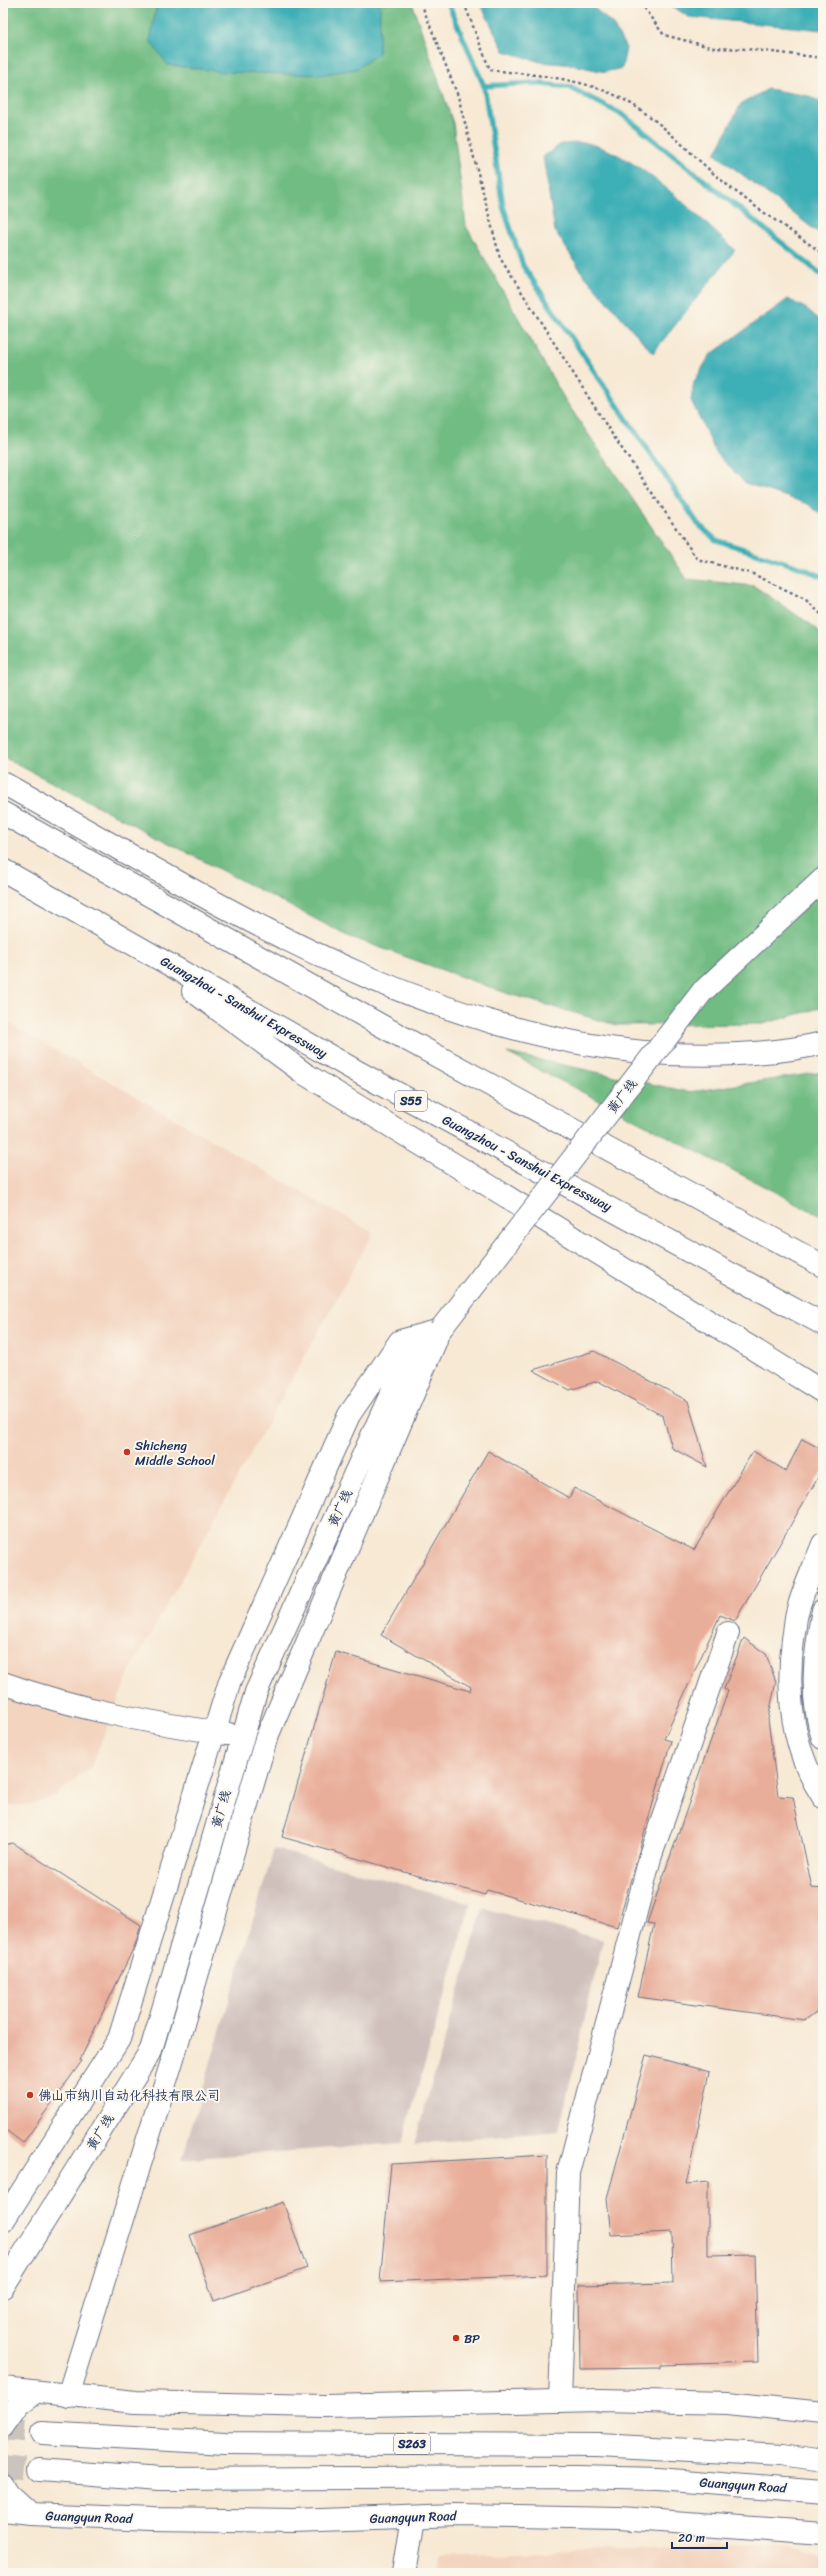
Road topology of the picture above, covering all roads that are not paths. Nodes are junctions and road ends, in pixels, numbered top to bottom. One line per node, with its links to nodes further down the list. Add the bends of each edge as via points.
1 (3, 783): 6 (main road, via 253,922 345,967 445,1007 519,1031 585,1045 640,1052 697,1055 761,1053)
2 (3, 813): 7 (main road, via 382,1026)
3 (3, 870): 5 (main road, Guangzhou - Sanshui Expressway / S55)
4 (823, 879): 9 (main road, 黄广线, bridge, via 702,992)
5 (111, 931): 8 (main road, Guangzhou - Sanshui Expressway / S55, via 358,1072); 10 (main road, via 305,1074)
6 (823, 1043)
7 (823, 1266)
8 (823, 1324)
9 (440, 1330): 15 (main road, via 400,1340 349,1415 230,1682); 16 (main road, 黄广线, via 404,1366 256,1692); 18 (main road)
10 (823, 1392)
11 (823, 1544): 19 (main road, via 798,1610 791,1655 790,1696 796,1737 808,1771)
12 (823, 1610): 17 (main road, via 816,1646 814,1685 818,1724)
13 (728, 1632): 25 (main road, via 650,1858 568,2173)
14 (3, 1683): 15 (main road, via 49,1700)
15 (214, 1732): 16 (main road); 20 (main road, via 119,2039)
16 (243, 1736): 18 (main road); 21 (main road, 黄广线, via 151,2050)
17 (823, 1738)
18 (266, 1739): 24 (main road, via 175,2050)
19 (823, 1797)
20 (3, 2221)
21 (3, 2287)
22 (3, 2388): 23 (main road)
23 (35, 2392): 24 (main road); 27 (main road, via 18,2406)
24 (68, 2396): 25 (main road, via 135,2402 325,2406)
25 (560, 2401): 26 (main road, via 728,2403)
26 (823, 2413)
27 (3, 2426)
28 (42, 2433): 29 (main road, S263, via 225,2443 598,2445 782,2455)
29 (823, 2461)
30 (39, 2470): 32 (main road, Guangyun Road, via 166,2479 658,2479)
31 (3, 2484): 34 (main road, via 7,2493)
32 (823, 2492)
33 (3, 2511): 34 (main road, Guangyun Road)
34 (30, 2514): 35 (main road, Guangyun Road, via 153,2519 277,2520)
35 (413, 2517): 36 (main road, Guangyun Road, via 456,2515 619,2518); 37 (main road)
36 (823, 2533)
37 (404, 2573)

